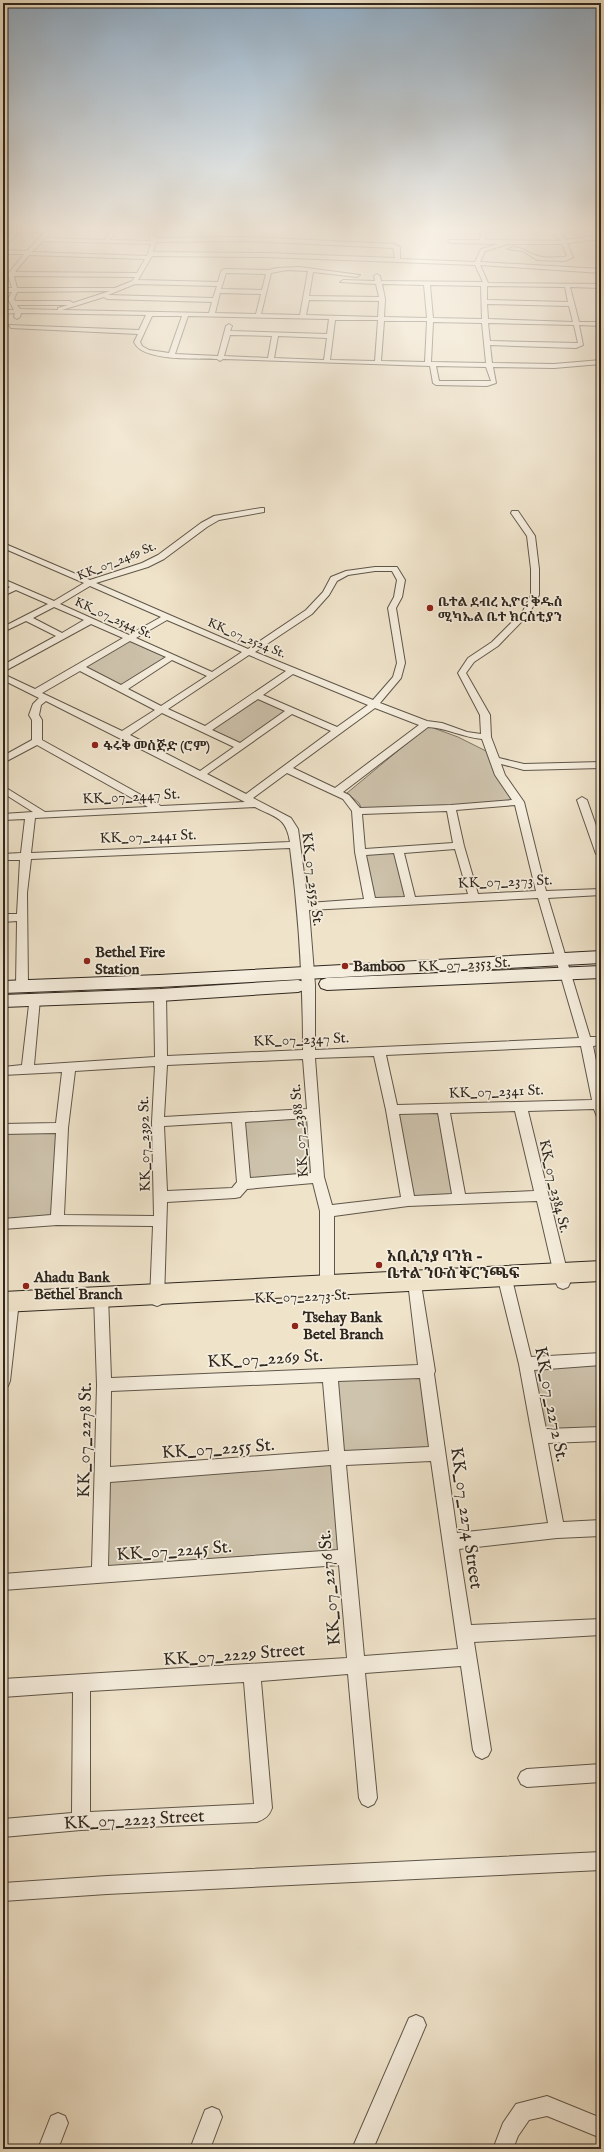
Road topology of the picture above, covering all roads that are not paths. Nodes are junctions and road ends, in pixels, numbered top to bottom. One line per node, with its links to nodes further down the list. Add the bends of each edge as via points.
1 (106, 330): 8 (street)
2 (180, 330): 15 (street)
3 (331, 330): 11 (street)
4 (381, 330): 20 (street)
5 (429, 330): 22 (street)
6 (485, 330): 12 (street)
7 (576, 330): 13 (street, via 581,344)
8 (141, 332): 15 (street, via 137,342 139,347 154,354)
9 (228, 333): 10 (street); 16 (street)
10 (275, 335): 11 (street); 18 (street)
11 (331, 336): 19 (street)
12 (486, 343): 13 (street); 23 (street)
13 (546, 345): 14 (street)
14 (549, 352)
15 (171, 356): 16 (street)
16 (220, 358): 18 (street)
17 (552, 359): 24 (street)
18 (271, 360): 19 (street)
19 (327, 362): 20 (street)
20 (378, 362): 22 (street)
21 (601, 362): 24 (street)
22 (431, 364): 23 (street); 23 (street, via 435,381 438,383 492,383 494,382)
23 (489, 365): 24 (street)
24 (554, 366)
25 (261, 510): 29 (street, KK_07_2469 St., via 217,518 161,557 145,565)
26 (515, 513): 57 (street, via 531,536 536,595 526,612 495,644 471,660 462,672 485,715)
27 (3, 546): 29 (street, KK_07_2524 St.)
28 (3, 581): 30 (street, KK_07_2544 St.)
29 (91, 582): 32 (street, KK_07_2469 St.); 33 (street, KK_07_2524 St.)
30 (16, 587): 31 (street); 32 (street, KK_07_2544 St.)
31 (3, 594)
32 (54, 604): 34 (street, KK_07_2469 St.); 35 (street, KK_07_2544 St.)
33 (166, 616): 38 (street); 39 (street, KK_07_2524 St.)
34 (26, 618): 36 (street, KK_07_2469 St.); 37 (street)
35 (89, 621): 37 (street); 38 (street, KK_07_2544 St.)
36 (3, 630)
37 (62, 636): 42 (street)
38 (130, 638): 40 (street, KK_07_2544 St.); 41 (street)
39 (251, 652): 43 (street, KK_07_2524 St.); 44 (street); 50 (street, via 309,612 326,593 334,579 346,573 394,569 401,580 398,597 392,608 401,663 397,678)
40 (172, 657): 44 (street, KK_07_2544 St.); 46 (street)
41 (79, 667): 46 (street); 47 (street)
42 (3, 669)
43 (292, 671): 48 (street); 50 (street, KK_07_2524 St.)
44 (214, 676): 51 (street)
45 (3, 677): 47 (street, KK_07_2552 St.)
46 (121, 688): 51 (street)
47 (35, 693): 49 (street, KK_07_2552 St.)
48 (257, 695): 52 (street); 54 (street)
49 (45, 697): 56 (street, KK_07_2552 St.); 58 (street, via 37,704 34,715 37,720)
50 (374, 704): 53 (street, KK_07_2524 St.); 55 (street)
51 (161, 709): 54 (street); 56 (street)
52 (291, 710): 55 (street); 59 (street)
53 (426, 724): 57 (street, KK_07_2524 St., via 439,725 466,735); 66 (street)
54 (206, 730): 59 (street)
55 (338, 731): 63 (street)
56 (123, 735): 64 (street, KK_07_2552 St.)
57 (486, 737): 61 (street)
58 (37, 741): 60 (street); 72 (street)
59 (241, 747): 64 (street)
60 (3, 760)
61 (494, 760): 62 (street, via 524,767); 69 (street, via 500,775)
62 (601, 765)
63 (287, 769): 66 (street); 67 (street)
64 (201, 774): 67 (street, KK_07_2552 St.)
65 (3, 789): 75 (street)
66 (336, 792): 73 (street, via 346,797)
67 (247, 798): 70 (street, KK_07_2552 St.)
68 (582, 800): 81 (street)
69 (519, 802): 71 (street); 85 (street)
70 (260, 804): 72 (street, KK_07_2447 St.); 77 (street, KK_07_2552 St., via 288,820 293,829)
71 (451, 808): 73 (street); 78 (street)
72 (161, 810): 75 (street, KK_07_2447 St.)
73 (357, 811): 80 (street)
74 (30, 816): 75 (street, KK_07_2447 St.); 76 (street, KK_07_2447 St.); 82 (street)
75 (45, 816)
76 (3, 817)
77 (294, 845): 82 (street, KK_07_2441 St.); 89 (street, KK_07_2552 St.)
78 (459, 846): 79 (street); 86 (street)
79 (398, 850): 80 (street); 87 (street)
80 (360, 852): 88 (street)
81 (601, 854)
82 (24, 856): 83 (street, KK_07_2441 St.); 90 (street)
83 (3, 857)
84 (601, 892): 85 (street, KK_07_2373 St.)
85 (542, 895): 86 (street, KK_07_2373 St.); 93 (street)
86 (474, 897): 87 (street, KK_07_2373 St.)
87 (410, 900): 88 (street, KK_07_2373 St.)
88 (370, 902): 89 (street, KK_07_2373 St.)
89 (303, 906): 95 (street, KK_07_2552 St.)
90 (23, 917): 91 (street); 96 (street)
91 (3, 918)
92 (601, 957): 93 (street, KK_07_2353 St.)
93 (563, 966): 94 (street, KK_07_2353 St.); 95 (street, KK_07_2353 St.); 103 (street)
94 (601, 972)
95 (309, 979): 98 (street, KK_07_2353 St.); 105 (street, KK_07_2388 St.)
96 (22, 986): 97 (street); 99 (street)
97 (3, 987)
98 (159, 988): 99 (street, KK_07_2353 St.); 106 (street, KK_07_2392 St.)
99 (55, 991): 100 (street)
100 (34, 999): 101 (street); 108 (street)
101 (3, 1001)
102 (601, 1041): 103 (street, KK_07_2347 St.)
103 (586, 1042): 104 (street, KK_07_2347 St.); 111 (street)
104 (379, 1052): 105 (street, KK_07_2347 St.); 113 (street)
105 (309, 1055): 106 (street, KK_07_2347 St.); 114 (street, KK_07_2388 St.)
106 (161, 1061): 107 (street, KK_07_2347 St.); 116 (street, KK_07_2392 St.)
107 (69, 1067): 108 (street, KK_07_2347 St.); 117 (street)
108 (28, 1070): 109 (street, KK_07_2347 St.)
109 (3, 1071)
110 (520, 1105): 111 (street, KK_07_2341 St.); 112 (street, KK_07_2341 St.); 121 (street, KK_07_2384 St.)
111 (600, 1107)
112 (443, 1109): 113 (street, KK_07_2341 St.); 123 (street)
113 (392, 1110): 124 (street)
114 (314, 1113): 115 (street); 119 (street, KK_07_2388 St.)
115 (238, 1117): 116 (street); 120 (street)
116 (158, 1122): 122 (street, KK_07_2392 St.)
117 (62, 1128): 118 (street); 126 (street)
118 (3, 1130)
119 (318, 1177): 120 (street); 125 (street, KK_07_2388 St.)
120 (244, 1184): 122 (street, via 236,1193)
121 (541, 1196): 123 (street); 130 (street, KK_07_2384 St.)
122 (161, 1197): 127 (street, KK_07_2392 St.)
123 (459, 1198): 124 (street)
124 (408, 1201): 125 (street)
125 (327, 1211): 134 (street, KK_07_2388 St.)
126 (57, 1220): 127 (street); 128 (street)
127 (160, 1221): 135 (street, KK_07_2392 St.)
128 (3, 1224)
129 (601, 1271): 130 (main road, KK_07_2273 St.)
130 (562, 1278): 131 (main road, KK_07_2273 St.); 132 (main road, KK_07_2273 St.)
131 (505, 1280): 133 (main road, KK_07_2273 St.); 139 (street, KK_07_2272 St.)
132 (601, 1280)
133 (416, 1287): 134 (main road, KK_07_2273 St.); 140 (street, KK_07_2274 Street)
134 (327, 1290): 135 (main road, KK_07_2273 St.)
135 (157, 1297): 136 (main road, KK_07_2273 St.)
136 (102, 1300): 137 (main road, KK_07_2273 St.); 143 (street, KK_07_2278 St.)
137 (7, 1306): 142 (street)
138 (601, 1359): 139 (street)
139 (526, 1364): 145 (street, KK_07_2272 St.)
140 (428, 1371): 141 (street, KK_07_2269 St.); 146 (street, KK_07_2274 Street)
141 (330, 1374): 143 (street, KK_07_2269 St.); 147 (street, KK_07_2276 St.)
142 (3, 1381)
143 (104, 1385): 148 (street, KK_07_2278 St.)
144 (601, 1434): 145 (street)
145 (539, 1436): 150 (street, KK_07_2272 St.)
146 (437, 1454): 147 (street, KK_07_2255 St.); 151 (street, KK_07_2274 Street)
147 (336, 1458): 148 (street, KK_07_2255 St.); 152 (street, KK_07_2276 St.)
148 (103, 1475): 153 (street, KK_07_2278 St.)
149 (601, 1528): 150 (street)
150 (556, 1530): 151 (street)
151 (450, 1542): 156 (street, KK_07_2274 Street)
152 (347, 1557): 153 (street, KK_07_2245 St.); 158 (street, KK_07_2276 St.)
153 (100, 1576): 154 (street, KK_07_2245 St.)
154 (3, 1582)
155 (601, 1627): 156 (street)
156 (464, 1634): 157 (street, KK_07_2274 Street)
157 (467, 1657): 158 (street, KK_07_2229 Street); 162 (street, KK_07_2274 Street)
158 (356, 1666): 159 (street, KK_07_2229 Street); 165 (street, KK_07_2276 St.)
159 (252, 1673): 160 (street, KK_07_2229 Street); 166 (street, KK_07_2223 Street, via 263,1808 257,1813)
160 (82, 1684): 161 (street, KK_07_2229 Street); 166 (street)
161 (3, 1688)
162 (482, 1750)
163 (601, 1773): 164 (street)
164 (527, 1778)
165 (368, 1798)
166 (81, 1821): 167 (street, KK_07_2223 Street)
167 (3, 1828)
168 (601, 1861): 169 (street)
169 (3, 1892)
170 (416, 2025): 176 (street)
171 (212, 2117): 175 (street)
172 (58, 2123): 174 (street)
173 (601, 2128): 177 (street, via 547,2106 523,2110 510,2130)
174 (48, 2149)
175 (200, 2149)
176 (362, 2149)
177 (504, 2149)

